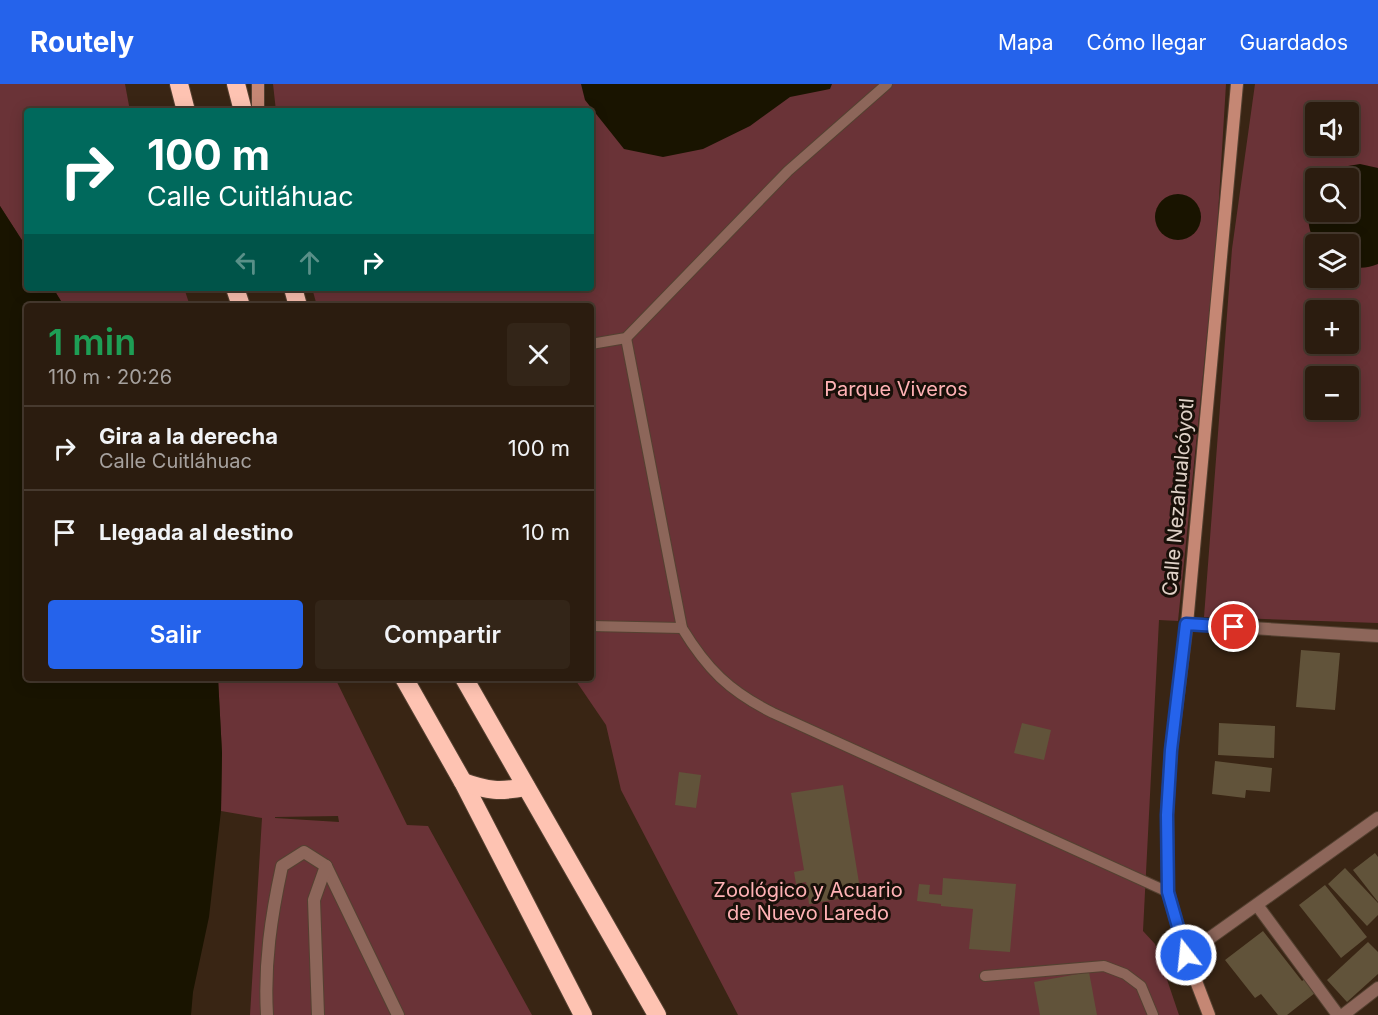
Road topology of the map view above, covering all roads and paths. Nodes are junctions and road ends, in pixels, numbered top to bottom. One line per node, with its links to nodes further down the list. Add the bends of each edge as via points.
1 (179, 84): 6 (highway)
2 (236, 84): 7 (highway)
3 (258, 84): 8 (street)
4 (887, 84): 9 (lane, via 788,171)
5 (1237, 84): 11 (street, Calle Nezahualcóyotl)
6 (185, 108)
7 (242, 108)
8 (258, 108)
9 (626, 338): 10 (lane); 13 (lane)
10 (594, 343)
11 (1186, 624): 14 (street); 21 (street, Calle Nezahualcóyotl, via 1171,750)
12 (594, 626): 13 (lane)
13 (682, 628): 21 (lane, via 709,667 745,699)
14 (1378, 636)
15 (406, 681): 17 (highway)
16 (466, 681): 18 (highway)
17 (463, 782): 18 (highway, via 484,790); 29 (highway)
18 (526, 787): 30 (highway)
19 (1378, 818): 22 (street)
20 (326, 866): 26 (street, via 304,852 282,866 270,922 265,980); 27 (street, via 314,900); 28 (street)
21 (1168, 892): 23 (street, Calle Nezahualcóyotl)
22 (1257, 905): 23 (street); 33 (street)
23 (1186, 955): 32 (street, Calle Nezahualcóyotl)
24 (985, 976): 31 (lane, via 1104,966 1141,986)
25 (1378, 988): 33 (street)
26 (267, 1015)
27 (318, 1015)
28 (398, 1015)
29 (583, 1015)
30 (657, 1015)
31 (1153, 1015)
32 (1209, 1015)
33 (1340, 1015)

